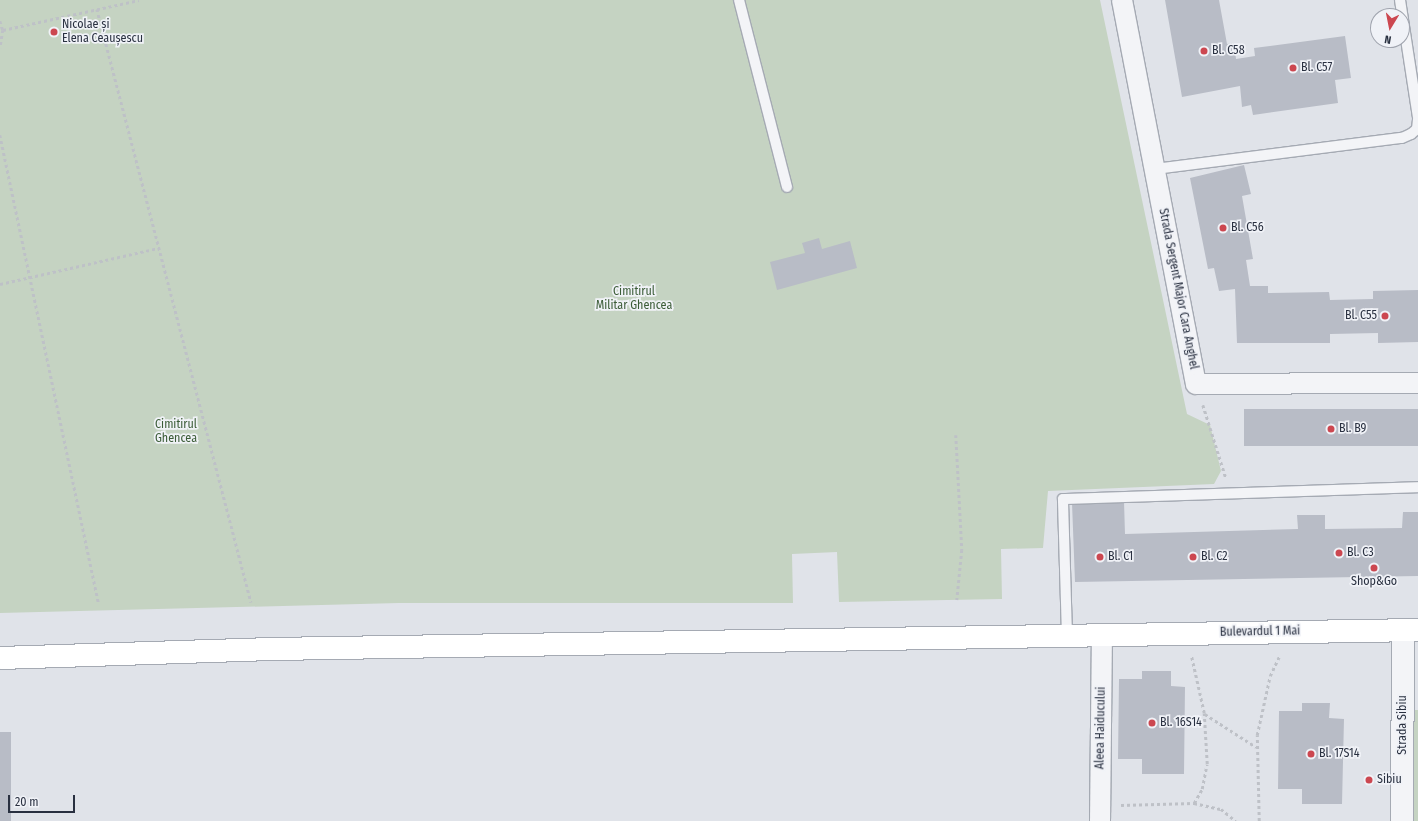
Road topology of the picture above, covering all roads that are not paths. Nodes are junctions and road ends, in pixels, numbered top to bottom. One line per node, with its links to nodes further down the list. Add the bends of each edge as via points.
1 (739, 0): 7 (lane)
2 (1122, 0): 6 (street, Strada Sergent Major Cara Anghel)
3 (1400, 0): 4 (lane)
4 (1415, 71): 5 (lane)
5 (1418, 118): 6 (lane, via 1416,129 1402,138)
6 (1156, 169): 8 (street, Strada Sergent Major Cara Anghel, via 1196,384)
7 (788, 187)
8 (1418, 383)
9 (1418, 487): 12 (lane, via 1064,499)
10 (1410, 630): 11 (main road, Bulevardul 1 Mai); 15 (street, Strada Sibiu)
11 (1102, 635): 12 (main road, Bulevardul 1 Mai); 14 (street, Aleea Haiducului)
12 (1067, 636): 13 (main road, Bulevardul 1 Mai, via 273,649)
13 (0, 658)
14 (1100, 813)
15 (1402, 821)

